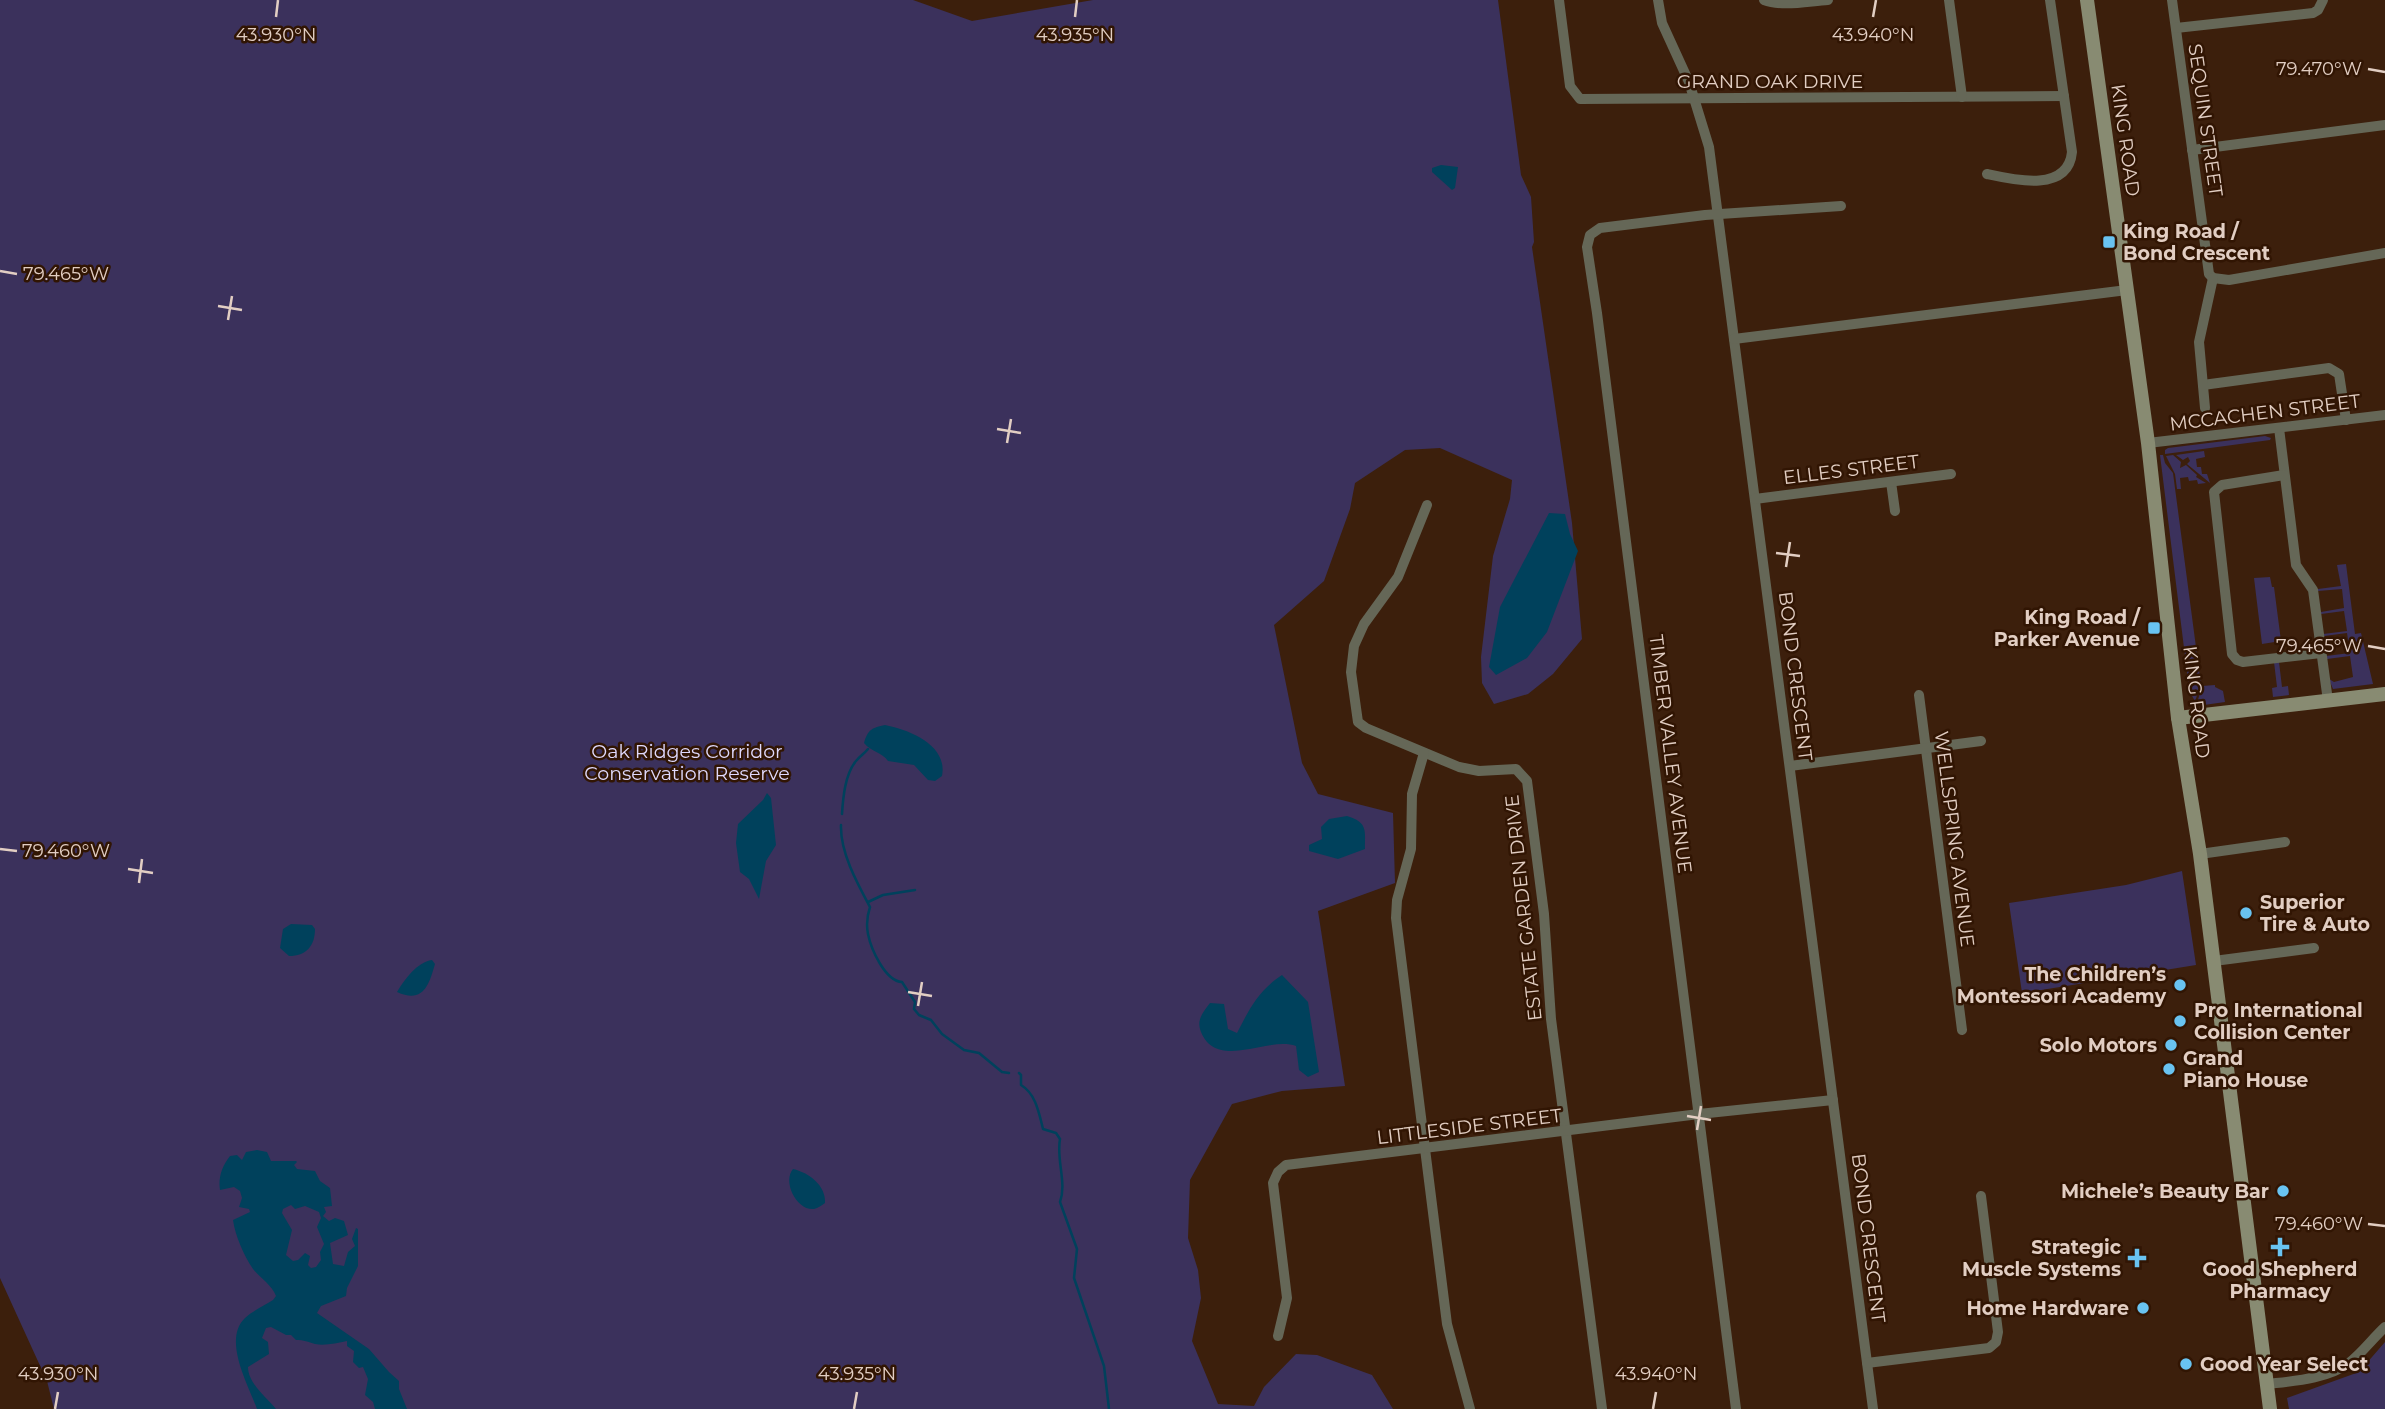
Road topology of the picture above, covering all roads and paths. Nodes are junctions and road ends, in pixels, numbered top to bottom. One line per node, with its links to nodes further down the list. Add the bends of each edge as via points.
1 (1559, 0): 13 (street, GRAND OAK DRIVE, via 1570,86 1580,99)
2 (1658, 0): 13 (street, BOND CRESCENT, via 1662,23)
3 (1764, 0): 4 (street)
4 (1828, 0)
5 (1950, 0): 12 (street)
6 (2050, 0): 11 (street)
7 (2087, 0): 21 (main road, KING ROAD)
8 (2172, 0): 10 (street, SEQUIN STREET)
9 (2323, 0): 10 (street, via 2313,13)
10 (2176, 28): 15 (street, SEQUIN STREET)
11 (2064, 96): 12 (street, GRAND OAK DRIVE); 16 (street, via 2072,152 2066,170 2054,178 2020,181)
12 (1962, 97): 13 (street, GRAND OAK DRIVE)
13 (1695, 99): 18 (street, BOND CRESCENT, via 1709,147)
14 (2385, 125): 15 (street)
15 (2192, 150): 20 (street, SEQUIN STREET)
16 (1987, 174)
17 (1841, 206): 18 (street, TIMBER VALLEY AVENUE)
18 (1718, 215): 22 (street, BOND CRESCENT); 50 (street, TIMBER VALLEY AVENUE, via 1600,228 1590,235 1587,247)
19 (2385, 253): 20 (street, via 2229,280)
20 (2213, 278): 23 (street, via 2199,342)
21 (2127, 290): 22 (street); 28 (main road, KING ROAD)
22 (1734, 339): 32 (street, BOND CRESCENT)
23 (2203, 385): 24 (street); 26 (street, via 2335,369)
24 (2205, 408)
25 (2385, 415): 26 (street, MCCACHEN STREET)
26 (2346, 420): 27 (street, MCCACHEN STREET)
27 (2279, 428): 28 (street, MCCACHEN STREET); 30 (street)
28 (2148, 443): 39 (main road, KING ROAD)
29 (1951, 474): 31 (street, ELLES STREET)
30 (2284, 475): 35 (street, via 2296,565 2313,590); 35 (street, via 2222,485 2214,492 2232,654 2243,662)
31 (1891, 482): 32 (street, ELLES STREET); 34 (street)
32 (1755, 499): 43 (street, BOND CRESCENT)
33 (1427, 505): 42 (street, ESTATE GARDEN DRIVE, via 1398,577 1358,634 1351,672 1361,726)
34 (1895, 511)
35 (2321, 653): 38 (street)
36 (2385, 694): 38 (main road)
37 (1919, 695): 41 (street, WELLSPRING AVENUE)
38 (2328, 701): 39 (main road)
39 (2178, 718): 45 (main road, KING ROAD)
40 (1980, 741): 41 (street)
41 (1926, 749): 43 (street); 48 (street, WELLSPRING AVENUE)
42 (1424, 753): 51 (street, ESTATE GARDEN DRIVE, via 1468,770 1516,769 1527,780); 52 (street, via 1412,794 1411,849 1396,918)
43 (1790, 766): 49 (street, BOND CRESCENT)
44 (2285, 842): 45 (street)
45 (2200, 854): 47 (main road, KING ROAD)
46 (2314, 948): 47 (street)
47 (2214, 961): 57 (main road, KING ROAD)
48 (1962, 1030)
49 (1833, 1100): 50 (street, LITTLESIDE STREET); 56 (street, BOND CRESCENT)
50 (1699, 1114): 51 (street, LITTLESIDE STREET); 60 (street, TIMBER VALLEY AVENUE)
51 (1566, 1132): 52 (street, LITTLESIDE STREET); 59 (street, ESTATE GARDEN DRIVE)
52 (1425, 1150): 55 (street, LITTLESIDE STREET, via 1286,1165 1278,1172 1274,1199 1287,1298); 58 (street, via 1447,1324)
53 (1981, 1196): 56 (street, via 1996,1342 1989,1348)
54 (2385, 1327): 57 (street, via 2349,1363 2333,1371)
55 (1278, 1336)
56 (1867, 1363): 61 (street, BOND CRESCENT)
57 (2268, 1384): 62 (main road, KING ROAD)
58 (1470, 1409)
59 (1602, 1409)
60 (1737, 1409)
61 (1873, 1409)
62 (2270, 1409)

